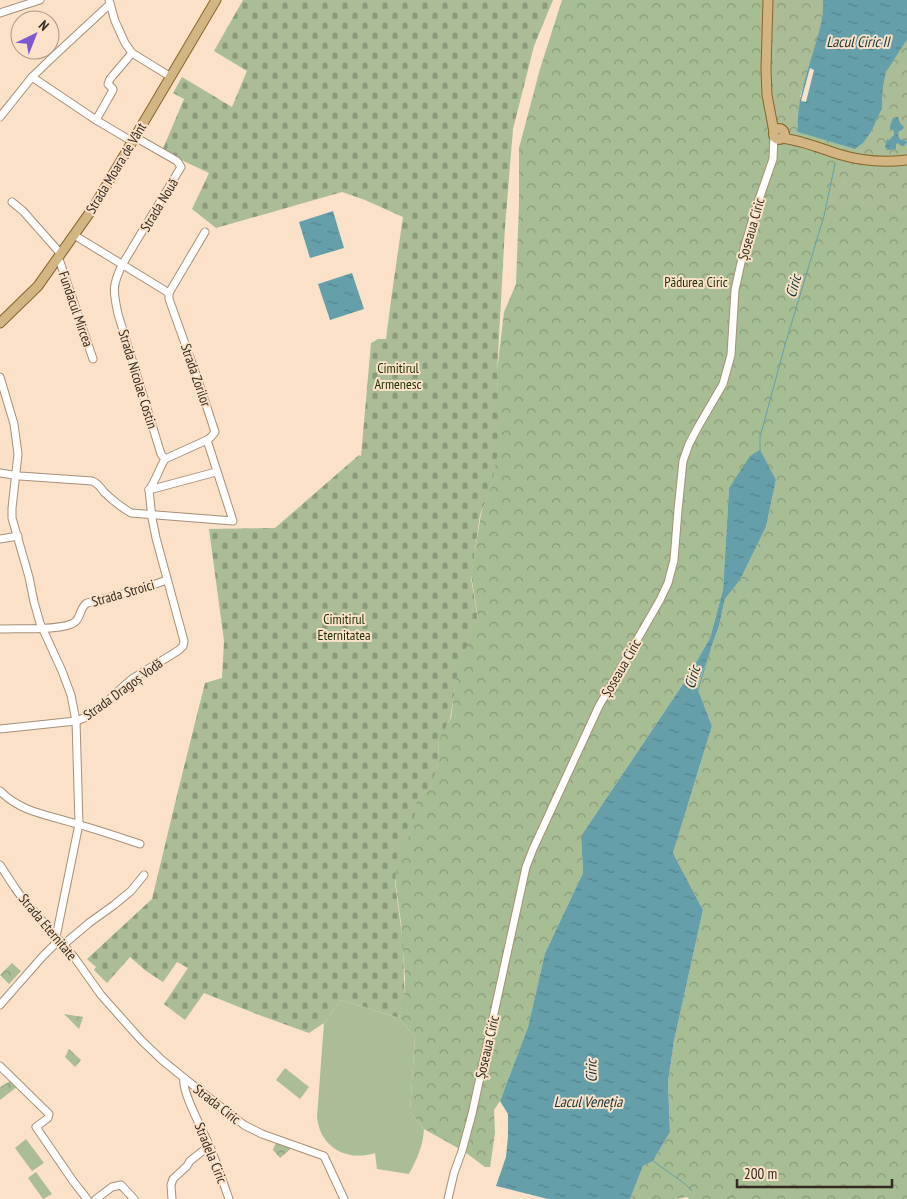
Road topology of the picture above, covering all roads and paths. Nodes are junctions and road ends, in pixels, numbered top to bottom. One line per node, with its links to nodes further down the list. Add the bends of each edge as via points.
1 (40, 0): 5 (street)
2 (216, 0): 8 (main road, Strada Moara de Vânt)
3 (768, 0): 11 (main road, via 767,95)
4 (109, 2): 6 (street); 7 (street)
5 (0, 13)
6 (132, 53): 8 (street); 10 (street, via 110,79 108,84 113,90)
7 (32, 77): 9 (street); 10 (street)
8 (171, 77): 12 (main road, Strada Moara de Vânt)
9 (0, 117)
10 (96, 120): 12 (street)
11 (779, 133): 13 (main road, via 863,160); 54 (street, Șoseaua Ciric, via 744,249 735,290 731,355 723,384 689,444 683,461 674,560 668,583 599,706 526,867 472,1114)
12 (134, 139): 16 (main road, Strada Moara de Vânt); 18 (street, Strada Nouă, via 176,161 181,167)
13 (907, 160)
14 (12, 202): 17 (street, Fundacul Mircea, via 23,211)
15 (205, 232): 19 (street)
16 (74, 236): 17 (main road, Strada Moara de Vânt); 18 (street)
17 (59, 257): 20 (main road, Strada Moara de Vânt, via 38,286); 21 (street, Fundacul Mircea)
18 (122, 265): 19 (street); 24 (street, Strada Nicolae Costin, via 114,287 118,314 161,454)
19 (169, 293): 23 (street, Strada Zorilor, via 215,432)
20 (0, 323)
21 (93, 359)
22 (0, 377): 27 (street, via 14,424 18,454)
23 (207, 440): 24 (street); 25 (street, Strada Zorilor)
24 (165, 458): 28 (street)
25 (216, 472): 28 (street); 29 (street, Strada Zorilor, via 233,521)
26 (0, 473): 27 (street)
27 (16, 476): 29 (street, via 92,481 131,513); 30 (street, via 12,518)
28 (149, 490): 29 (street)
29 (152, 515): 32 (street)
30 (18, 536): 31 (street); 34 (street)
31 (0, 539)
32 (168, 580): 34 (street, Strada Stroici, via 87,602 72,624); 35 (street, Strada Dragoș Vodă, via 183,646 135,677 105,705)
33 (0, 629): 34 (street, Strada Stroici)
34 (43, 629): 35 (street, via 71,695)
35 (76, 721): 36 (street, Strada Dragoș Vodă); 38 (street)
36 (0, 729)
37 (0, 791): 38 (street, via 17,805)
38 (79, 824): 39 (street); 42 (street)
39 (140, 844)
40 (0, 865): 42 (street, Strada Eternitate)
41 (144, 875): 42 (street, via 114,906)
42 (59, 940): 43 (street, Strada Eternitate); 44 (street)
43 (96, 988): 46 (street, Strada Ciric, via 142,1040)
44 (0, 1005)
45 (0, 1066): 48 (street, via 49,1114 36,1127)
46 (184, 1078): 47 (street, Stradela Ciric, via 190,1103); 53 (street, Strada Ciric, via 251,1130 324,1156)
47 (210, 1146): 51 (street, via 173,1179); 52 (street, Stradela Ciric)
48 (87, 1199)
49 (96, 1199): 50 (street, via 112,1187 121,1186)
50 (134, 1199)
51 (172, 1199)
52 (229, 1199)
53 (344, 1199)
54 (448, 1199)

